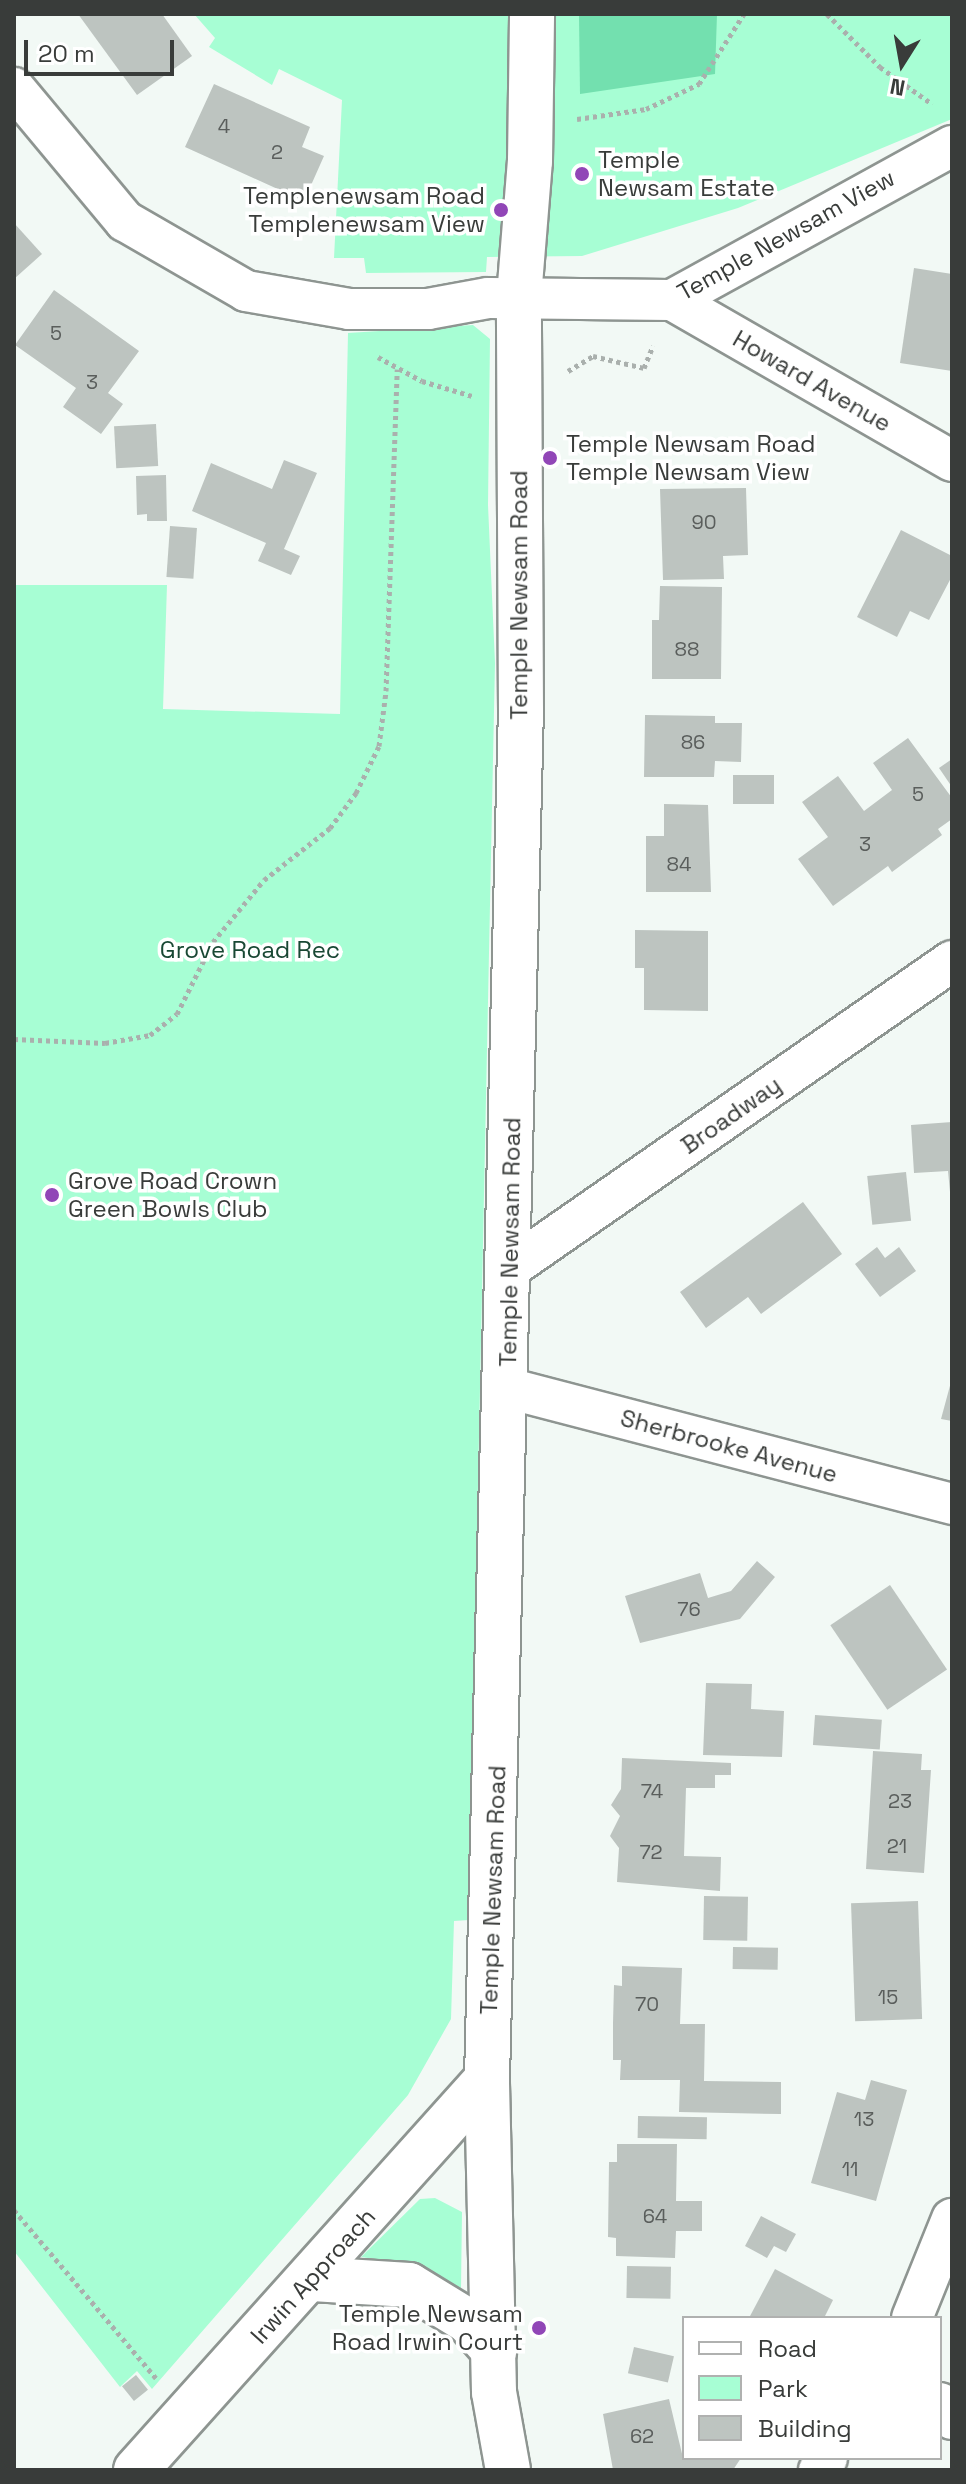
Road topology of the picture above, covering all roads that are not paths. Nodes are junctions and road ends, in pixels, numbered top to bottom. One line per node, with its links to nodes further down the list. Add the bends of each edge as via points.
1 (532, 14): 4 (street, Temple Newsam Road)
2 (14, 88): 4 (street, Temple Newsam View, via 125,221 246,291 349,309 428,309)
3 (952, 146): 5 (street, Temple Newsam View)
4 (519, 297): 5 (street, Temple Newsam View); 8 (street, Temple Newsam Road, via 521,710)
5 (672, 300): 6 (street, Howard Avenue)
6 (952, 461)
7 (945, 974): 8 (street, Broadway)
8 (510, 1268): 9 (street, Temple Newsam Road)
9 (507, 1388): 10 (street, Sherbrooke Avenue); 11 (street, Temple Newsam Road)
10 (952, 1504)
11 (487, 2079): 13 (street, Irwin Approach); 15 (street, Temple Newsam Road)
12 (952, 2219): 14 (street)
13 (313, 2279): 15 (street, via 409,2285 468,2321); 16 (street, Irwin Approach)
14 (913, 2316)
15 (494, 2351): 17 (street, Temple Newsam Road, via 494,2392)
16 (136, 2470)
17 (508, 2470)

